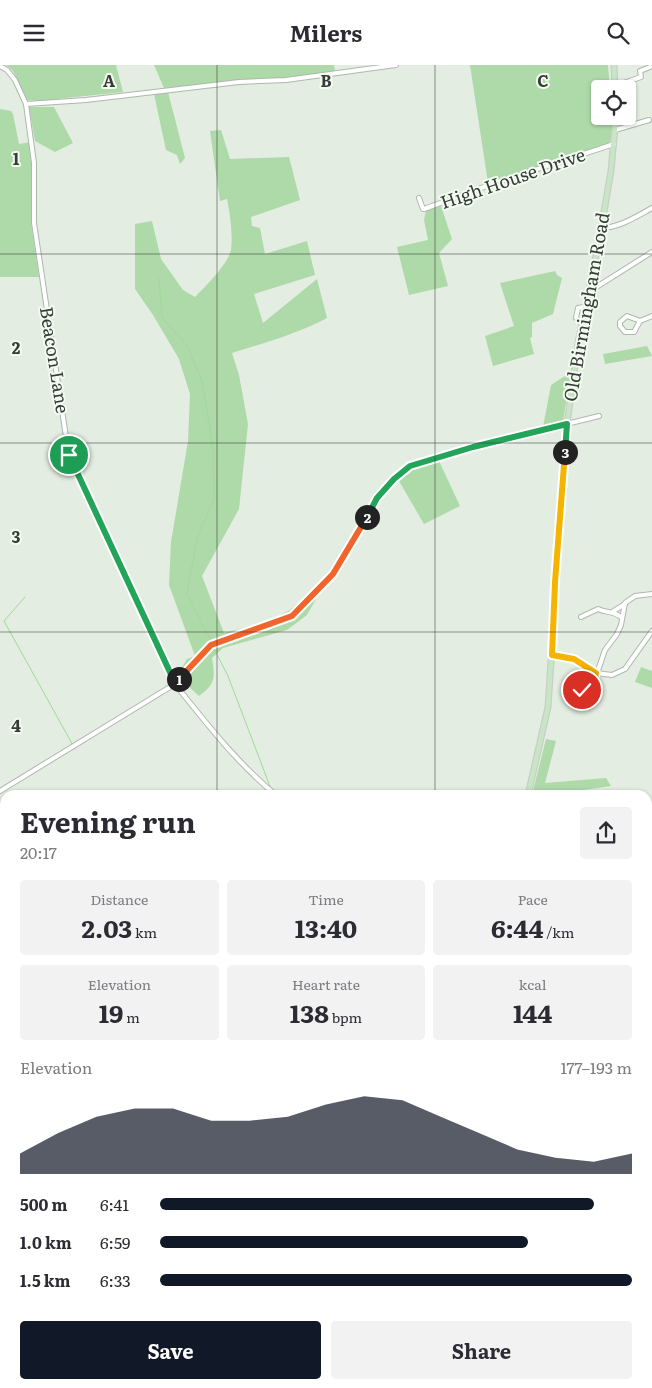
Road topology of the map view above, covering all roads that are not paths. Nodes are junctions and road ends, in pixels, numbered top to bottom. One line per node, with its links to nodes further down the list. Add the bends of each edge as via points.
1 (396, 65): 7 (street, via 286,80)
2 (614, 65): 5 (main road)
3 (0, 66): 7 (street, Beacon Lane, via 16,80)
4 (650, 67): 6 (street, via 640,71 641,77)
5 (615, 80)
6 (633, 80)
7 (26, 104): 33 (street, Beacon Lane, via 34,163 34,223 69,457)
8 (649, 120): 10 (street)
9 (615, 125): 10 (main road, Old Birmingham Road)
10 (615, 130): 11 (main road, Old Birmingham Road)
11 (614, 144): 12 (street, High House Drive, via 424,209); 14 (main road, Old Birmingham Road)
12 (419, 198)
13 (652, 208): 14 (street, via 622,223)
14 (601, 228): 16 (main road, Old Birmingham Road)
15 (652, 252): 16 (street)
16 (588, 293): 17 (main road, Old Birmingham Road)
17 (584, 307): 19 (street, via 578,307); 22 (main road, Old Birmingham Road)
18 (652, 316): 20 (street)
19 (576, 318)
20 (640, 321): 20 (street, via 634,332 625,332 620,326 626,316)
21 (599, 416): 22 (street)
22 (567, 424): 31 (main road, Old Birmingham Road); 33 (street, via 410,466 377,498 333,574 303,606 292,616 211,645)
23 (652, 594): 24 (street, via 635,596)
24 (625, 603): 26 (street); 29 (street)
25 (586, 608): 27 (street)
26 (612, 612): 27 (street, via 598,609); 29 (street)
27 (588, 614): 28 (street)
28 (581, 617)
29 (621, 617): 32 (street, via 617,634 605,651)
30 (652, 631): 32 (street, via 624,669 612,675)
31 (552, 655): 32 (street, via 574,659); 37 (main road, Old Birmingham Road, via 546,720)
32 (596, 673): 34 (street, via 589,687)
33 (175, 683): 35 (street); 36 (street, Beacon Lane, via 256,778)
34 (575, 691)
35 (2, 790)
36 (270, 790)
37 (529, 790)

